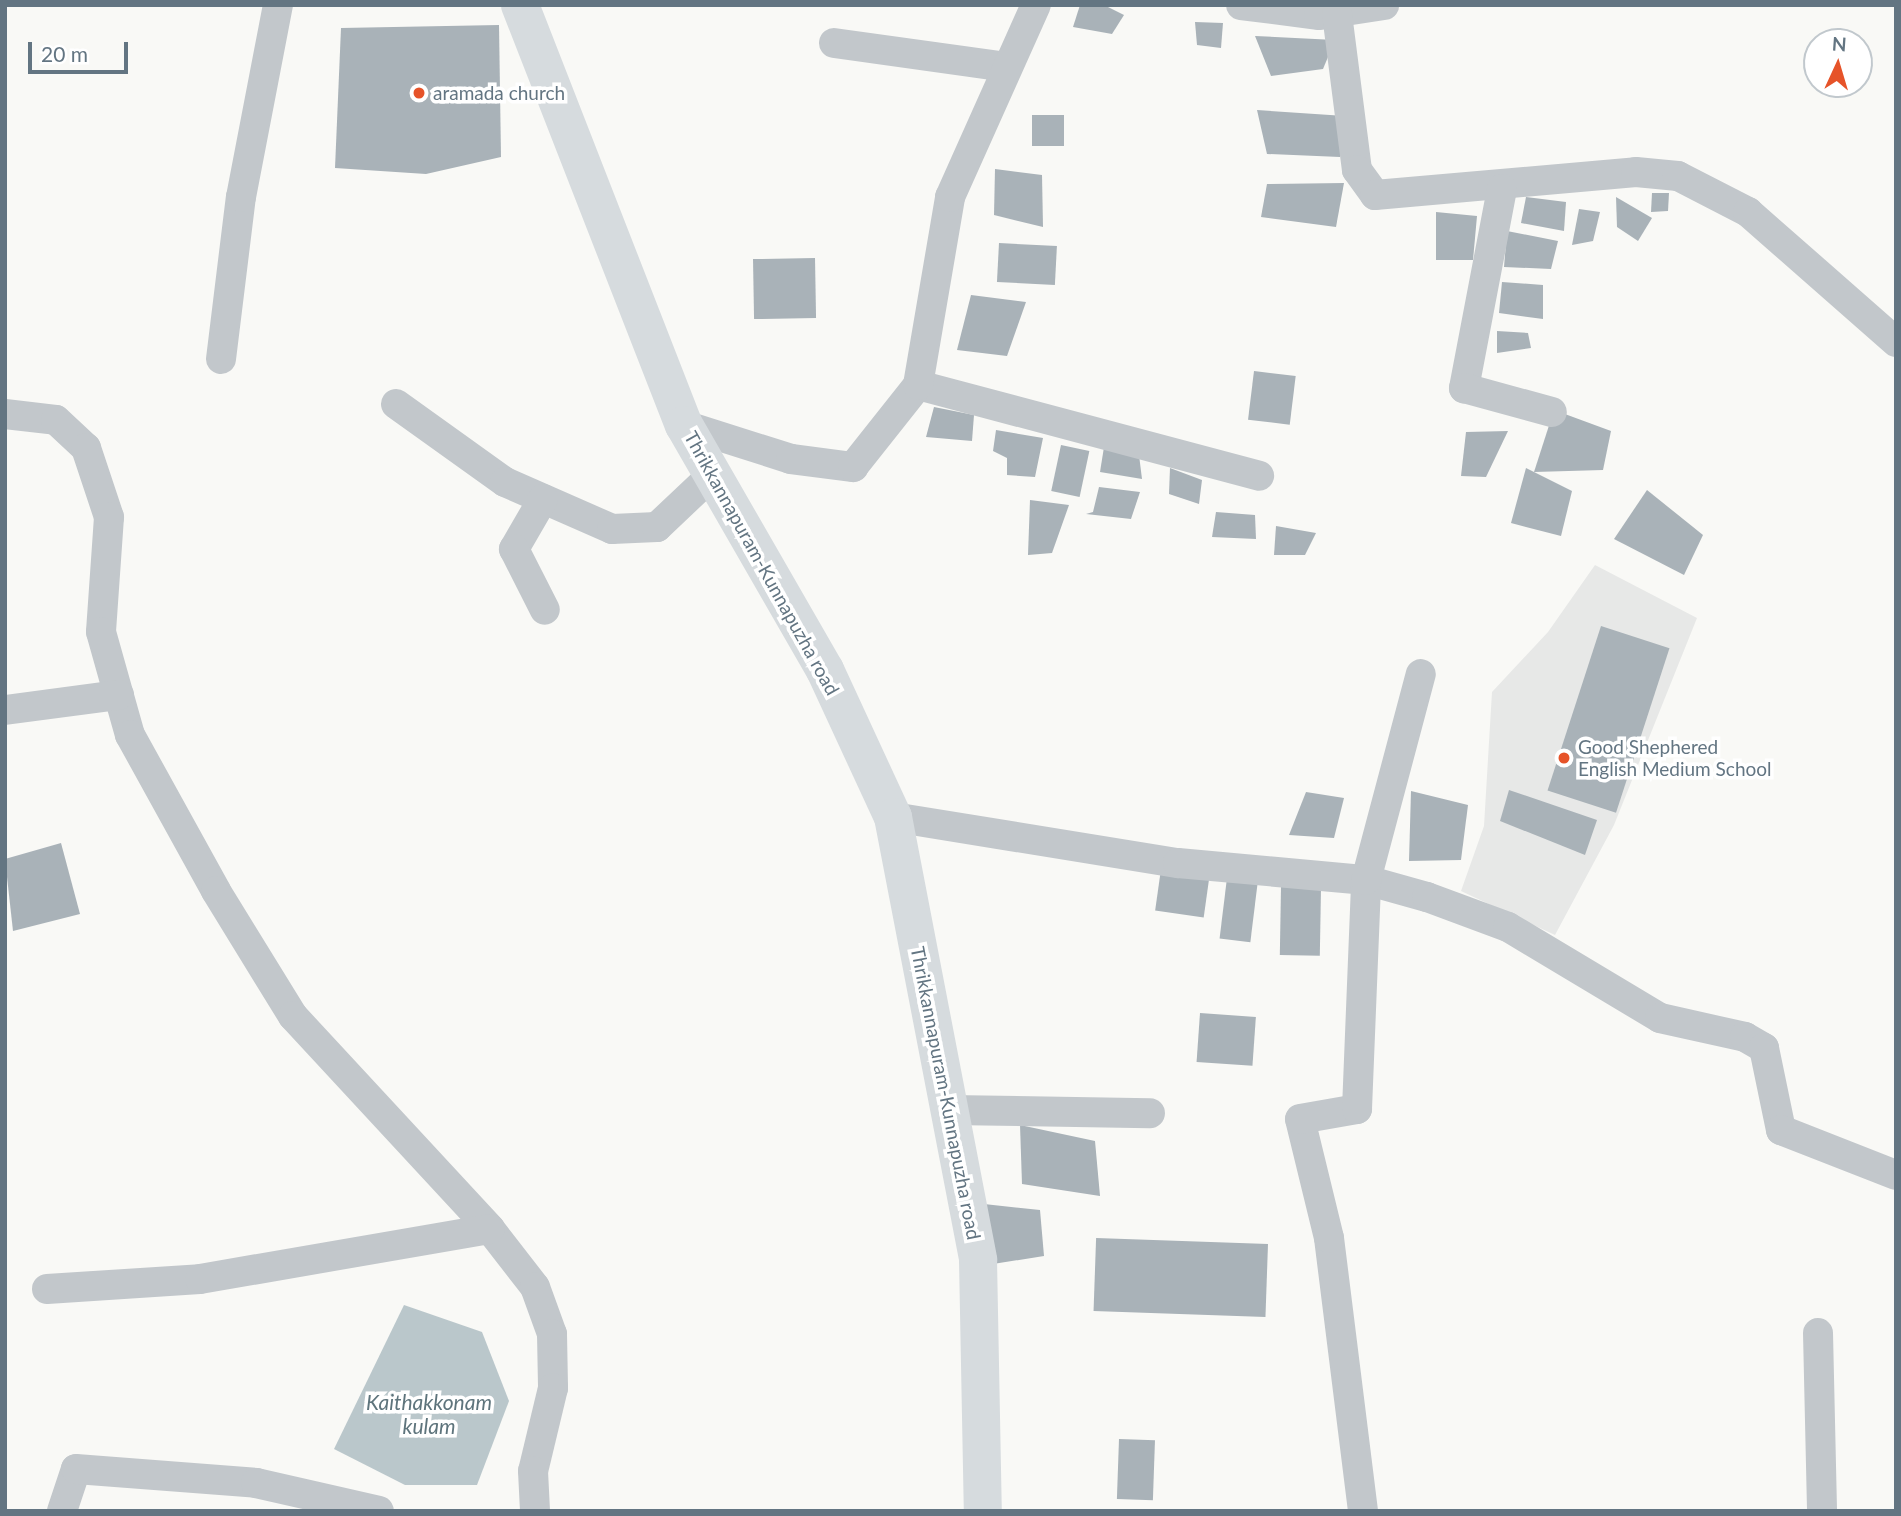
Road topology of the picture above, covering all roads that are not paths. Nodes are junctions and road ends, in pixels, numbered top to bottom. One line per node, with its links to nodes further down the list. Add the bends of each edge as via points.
1 (278, 5): 11 (street, via 245,171)
2 (520, 5): 16 (street, Thrikkannapuram-Kunnapuzha road)
3 (1036, 5): 8 (street)
4 (1241, 5): 6 (street)
5 (1384, 5): 6 (street)
6 (1337, 14): 9 (street, via 1357,170 1375,195)
7 (834, 43): 8 (street)
8 (1007, 67): 12 (street, via 950,197)
9 (1502, 189): 10 (street, via 1636,172 1678,176 1748,212); 14 (street, via 1464,388)
10 (1892, 327)
11 (221, 359)
12 (918, 385): 16 (street, via 853,467 791,459); 18 (street)
13 (396, 404): 19 (street, via 505,482)
14 (1552, 412)
15 (5, 414): 22 (street, via 57,420 86,449 109,517 101,632)
16 (684, 425): 17 (street, Thrikkannapuram-Kunnapuzha road)
17 (712, 475): 19 (street, via 657,527 612,529); 24 (street, Thrikkannapuram-Kunnapuzha road, via 825,670)
18 (1259, 476)
19 (543, 499): 20 (street, via 514,549)
20 (545, 610)
21 (1421, 674): 25 (street)
22 (119, 695): 23 (street); 29 (street, via 137,747 293,1016)
23 (5, 710)
24 (893, 817): 25 (street, via 1178,863); 26 (street, Thrikkannapuram-Kunnapuzha road)
25 (1366, 880): 28 (street, via 1508,927 1660,1018 1745,1037 1764,1048 1773,1068 1781,1130); 36 (street, via 1357,1110 1300,1119 1329,1238)
26 (950, 1110): 27 (street); 35 (street, Thrikkannapuram-Kunnapuzha road, via 978,1260)
27 (1150, 1113)
28 (1896, 1175)
29 (490, 1229): 30 (street, via 200,1279); 34 (street, via 535,1287 552,1334 554,1388 533,1471)
30 (47, 1289)
31 (1818, 1333): 37 (street)
32 (360, 1508): 33 (street, via 256,1483 76,1469)
33 (62, 1511)
34 (535, 1511)
35 (983, 1511)
36 (1363, 1511)
37 (1822, 1511)

